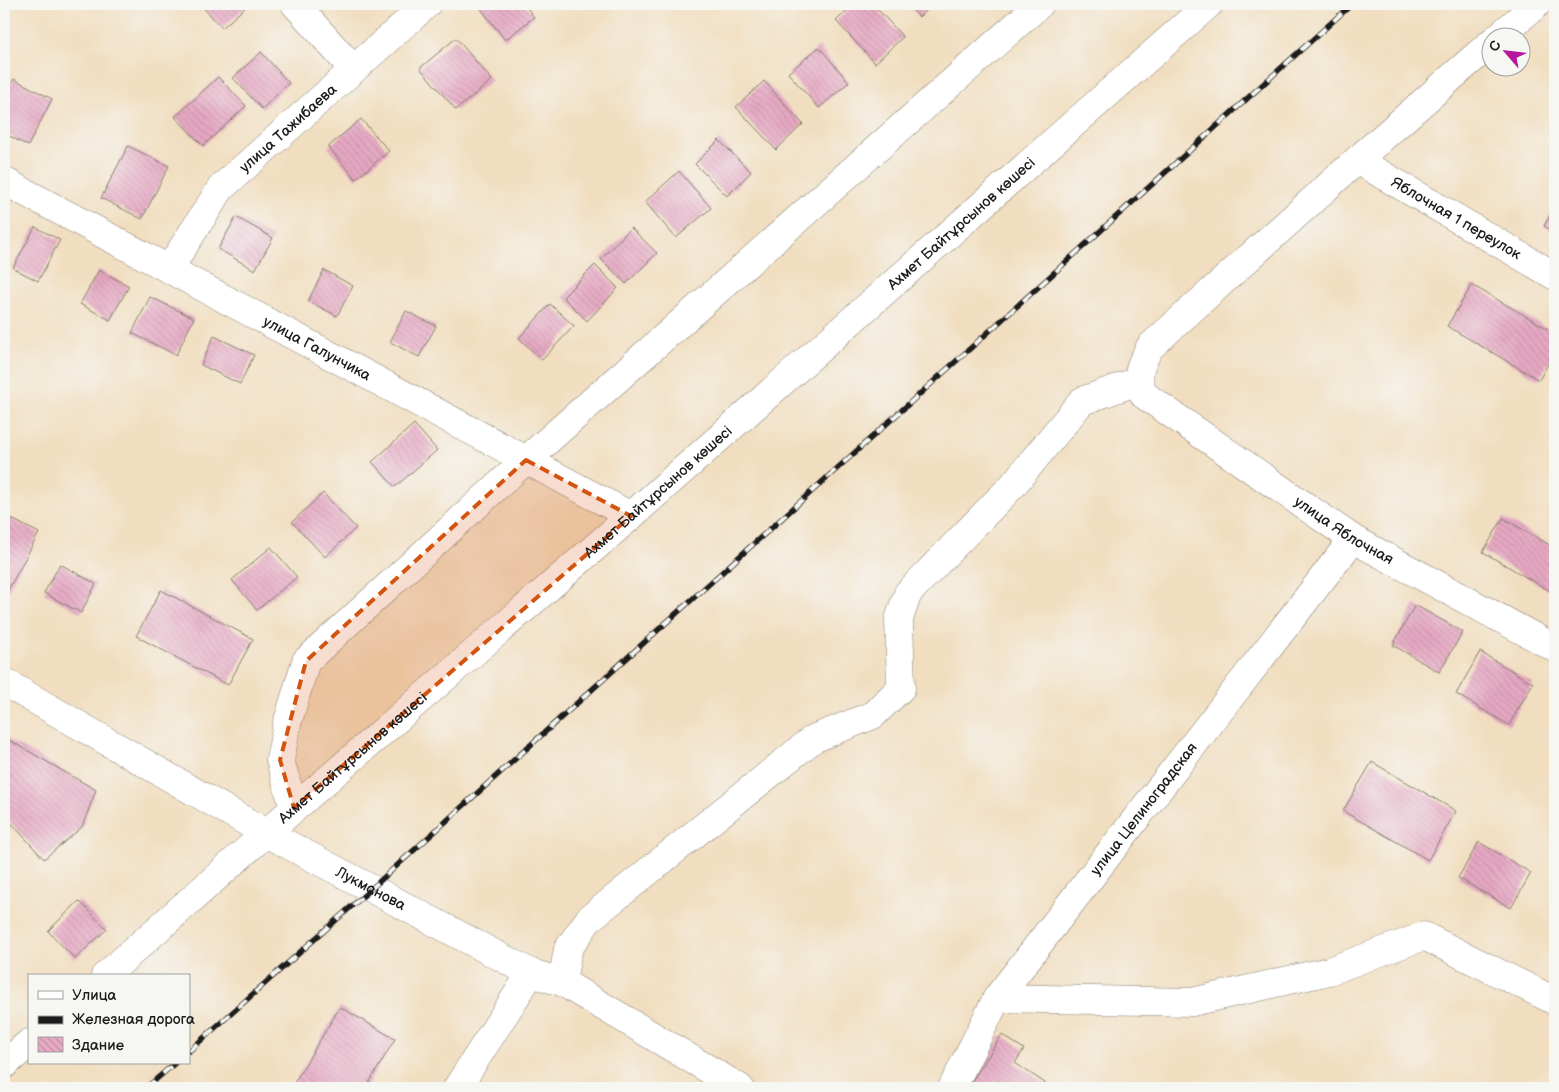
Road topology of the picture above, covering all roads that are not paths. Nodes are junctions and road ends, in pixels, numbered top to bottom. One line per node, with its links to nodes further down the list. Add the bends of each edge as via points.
1 (295, 4): 8 (street)
2 (427, 4): 8 (street, улица Тажибаева)
3 (1040, 4): 14 (street)
4 (1209, 4): 15 (street, Ахмет Байтұрсынов көшесі)
5 (1537, 4): 6 (street)
6 (1509, 28)
7 (1482, 51): 9 (street)
8 (353, 69): 11 (street, улица Тажибаева, via 221,188)
9 (1357, 160): 12 (street, Яблочная 1 переулок); 13 (street, via 1150,348 1141,364)
10 (4, 181): 11 (street, улица Галунчика)
11 (169, 269): 14 (street, улица Галунчика)
12 (1555, 276)
13 (1141, 388): 16 (street, улица Яблочная); 23 (street, via 1082,401 1013,485 908,593 899,619 901,688 873,715 813,739 589,919 568,949)
14 (526, 460): 15 (street, улица Галунчика); 19 (street, via 306,661 280,760)
15 (631, 516): 19 (street, Ахмет Байтұрсынов көшесі)
16 (1353, 539): 17 (street, улица Яблочная); 24 (street, улица Целиноградская)
17 (1555, 648)
18 (4, 682): 20 (street, Лукманова)
19 (294, 808): 20 (street, Ахмет Байтұрсынов көшесі)
20 (266, 833): 21 (street, Лукманова); 22 (street, Ахмет Байтұрсынов көшесі)
21 (531, 973): 23 (street, Лукманова); 28 (street)
22 (107, 974)
23 (562, 982): 29 (street, Лукманова)
24 (997, 998): 25 (street, via 1192,1002 1329,972 1424,936); 30 (street, улица Целиноградская)
25 (1555, 1001)
26 (28, 1044): 27 (street)
27 (4, 1065)
28 (457, 1088)
29 (740, 1088)
30 (952, 1088)

